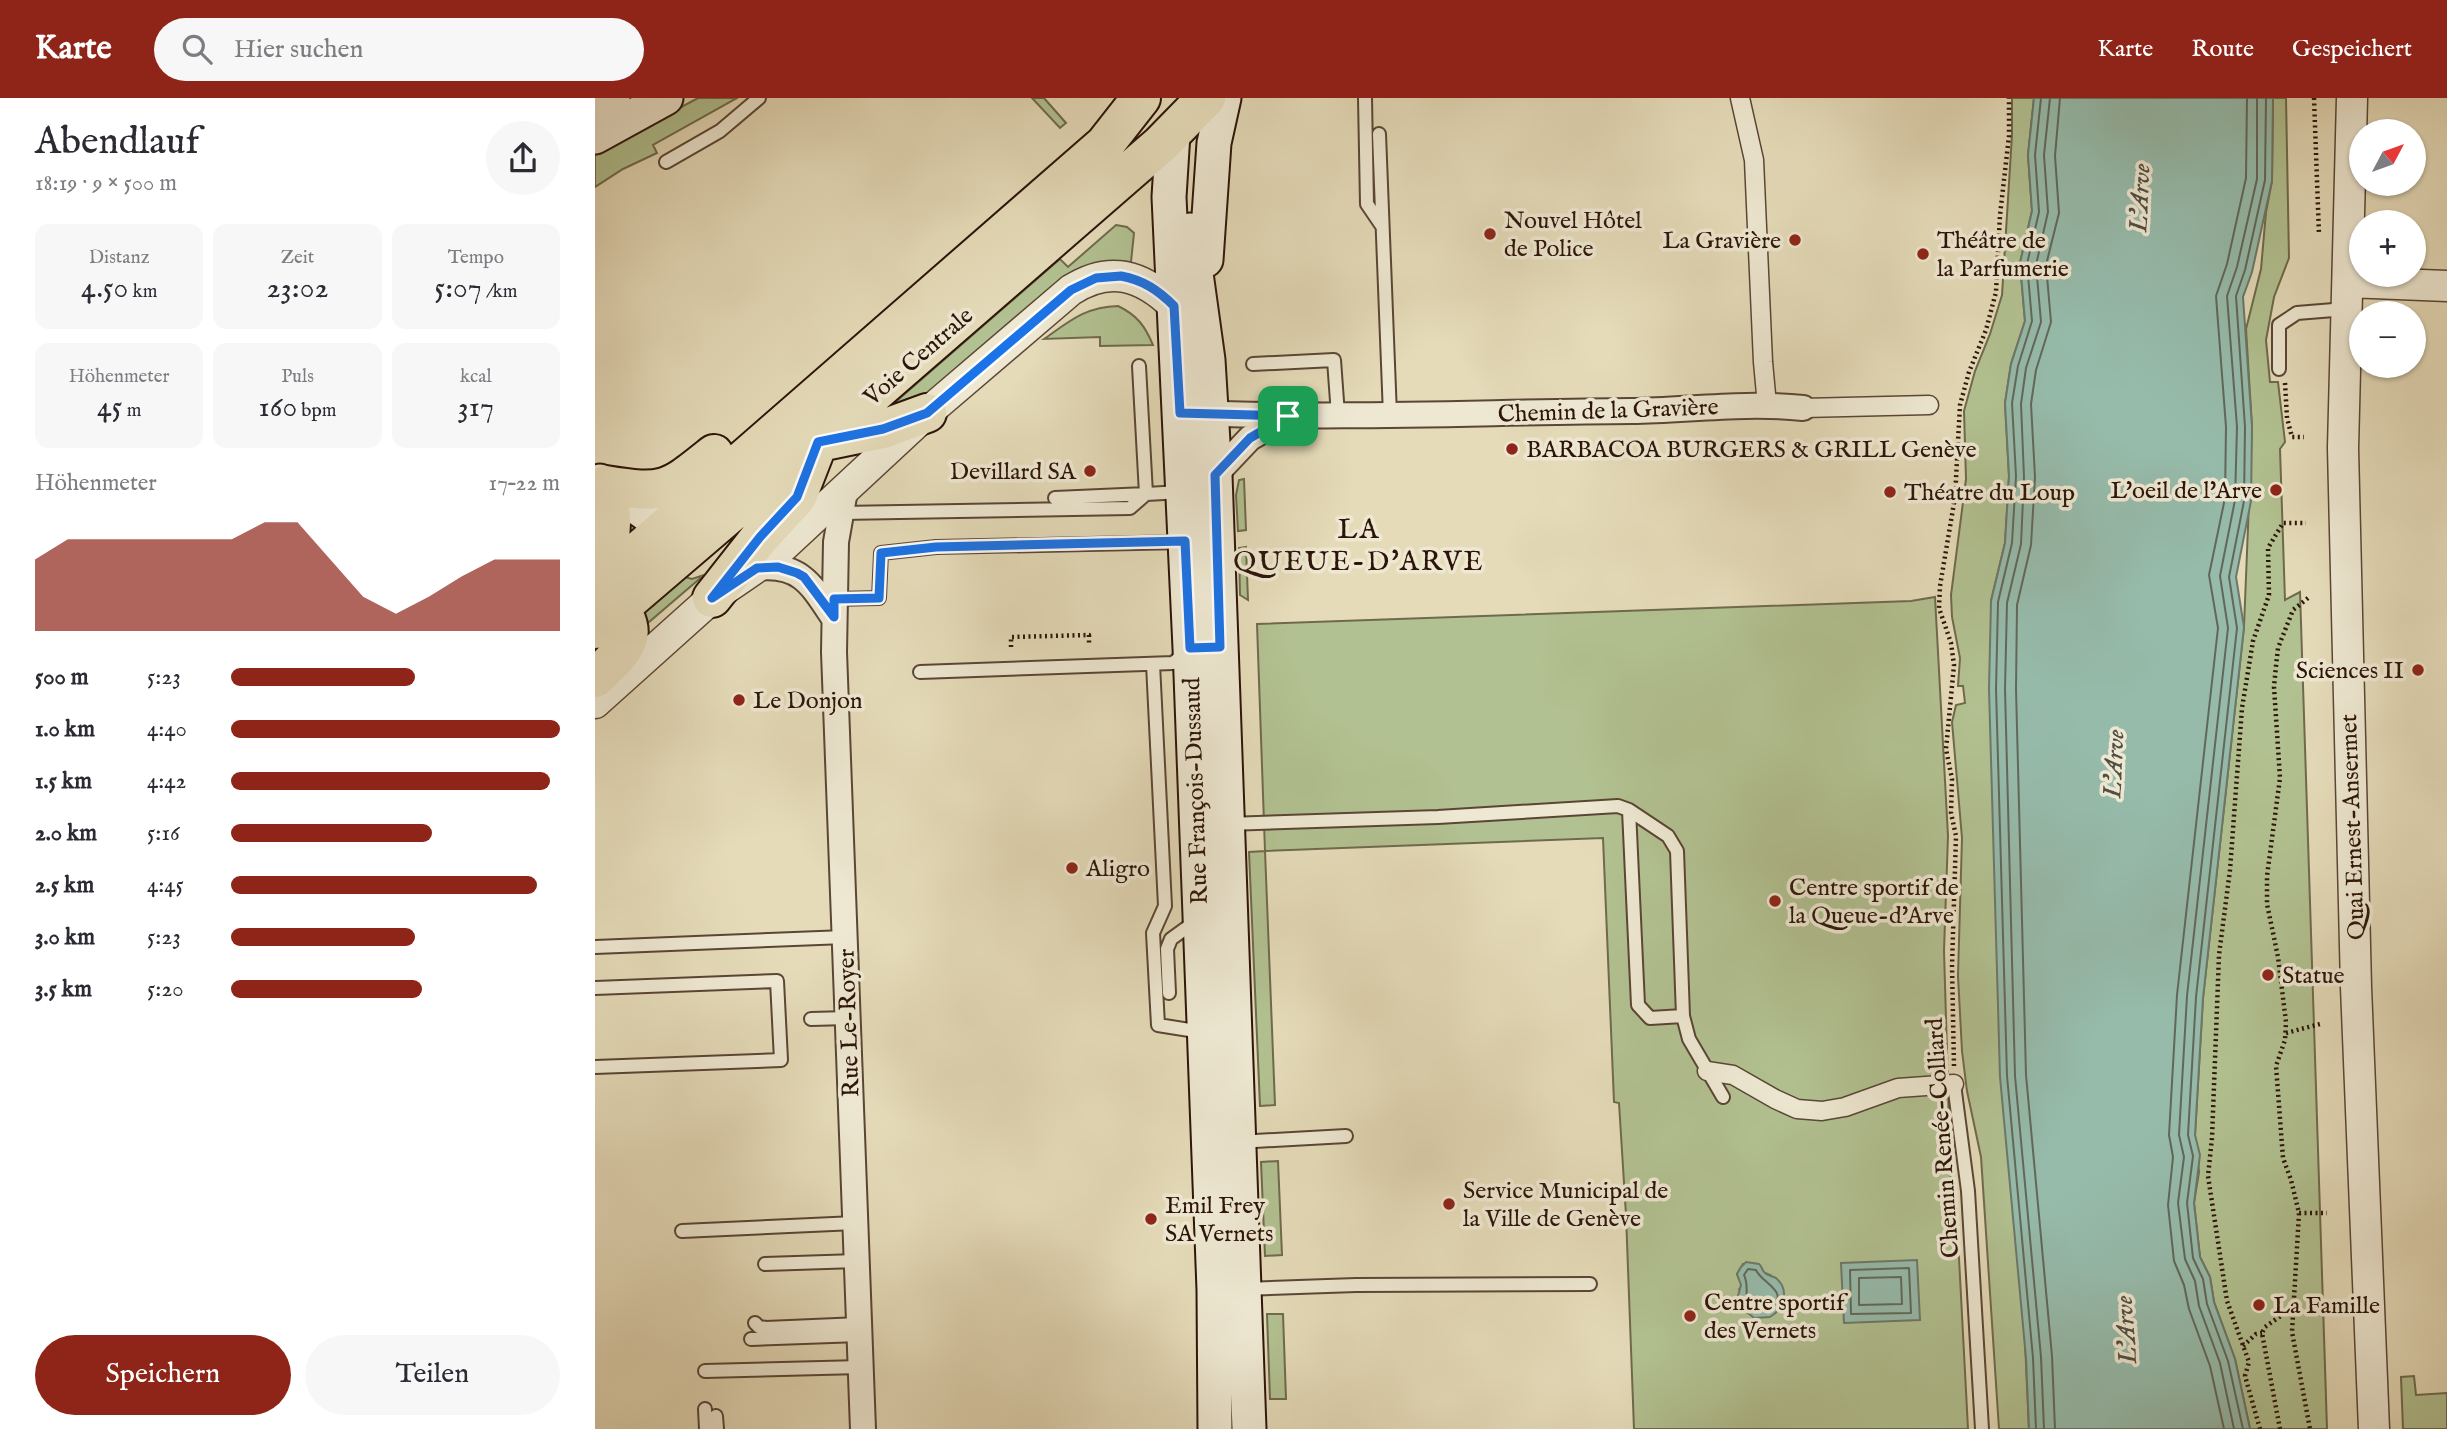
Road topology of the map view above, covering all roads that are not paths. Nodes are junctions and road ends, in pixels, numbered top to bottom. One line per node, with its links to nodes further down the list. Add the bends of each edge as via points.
1 (613, 98): 11 (main road)
2 (639, 98): 12 (lane)
3 (666, 98): 15 (main road)
4 (759, 98): 17 (lane, via 720,131)
5 (1141, 98): 16 (main road, Voie Centrale)
6 (1206, 98): 13 (main road, Voie Centrale)
7 (1224, 98): 21 (main road, Rue François-Dussaud)
8 (1365, 98): 18 (lane, via 1367,204)
9 (1739, 98): 26 (street, via 1754,160)
10 (2352, 98): 20 (street, Quai Ernest-Ansermet)
11 (595, 107)
12 (595, 121)
13 (1170, 132): 16 (main road); 21 (main road, Rue François-Dussaud, via 1184,180); 34 (main road, Voie Centrale)
14 (1379, 134): 18 (lane)
15 (595, 137)
16 (1105, 144): 25 (main road, Voie Centrale)
17 (666, 162)
18 (1383, 226): 32 (lane)
19 (2447, 286): 20 (street)
20 (2347, 295): 24 (lane, via 2297,313 2279,325); 86 (street, Quai Ernest-Ansermet, via 2343,448 2347,619)
21 (1179, 305): 29 (street, via 1143,282 1121,276 1085,282 1043,312); 30 (main road, Rue François-Dussaud, via 1208,360)
22 (1253, 364): 31 (lane, via 1334,360)
23 (1139, 366): 38 (lane)
24 (2279, 369)
25 (828, 387): 36 (main road, via 721,449 677,484 645,491); 41 (main road, Voie Centrale)
26 (1767, 405): 28 (street, Chemin de la Gravière); 32 (street, Chemin de la Gravière)
27 (1929, 405): 28 (street, Chemin de la Gravière)
28 (1803, 408)
29 (927, 413): 34 (main road, via 883,429); 40 (street)
30 (1195, 413): 33 (street, Chemin de la Gravière); 35 (main road, Rue François-Dussaud); 37 (main road, Rue François-Dussaud)
31 (1338, 415): 32 (street, Chemin de la Gravière); 33 (street, Chemin de la Gravière)
32 (1390, 415)
33 (1288, 416): 35 (street, Chemin de la Gravière, via 1250,438)
34 (818, 442): 41 (main road, Voie Centrale, via 775,475); 45 (main road, via 797,497)
35 (1215, 475): 47 (main road, Rue François-Dussaud)
36 (600, 481): 41 (main road); 44 (main road, via 611,519)
37 (1183, 491): 38 (lane); 42 (main road, Rue François-Dussaud)
38 (1146, 494): 39 (lane); 40 (lane, via 1130,508)
39 (1055, 498)
40 (843, 502): 43 (street); 46 (street, Rue Le-Royer, via 836,542)
41 (682, 533): 44 (main road, Voie Centrale)
42 (1185, 541): 46 (lane, via 936,547 881,553 879,598); 47 (main road, Rue François-Dussaud)
43 (757, 568): 45 (street); 46 (street, via 778,567 797,573)
44 (601, 584): 50 (main road, via 628,622 628,640)
45 (712, 598): 51 (street)
46 (834, 608): 55 (street, Rue Le-Royer)
47 (1205, 647): 48 (lane, via 1173,663); 53 (main road, Rue François-Dussaud); 54 (main road, Rue François-Dussaud)
48 (1153, 664): 49 (lane); 62 (lane, via 1165,906 1153,933 1158,1026)
49 (920, 672)
50 (595, 678)
51 (595, 703)
52 (1629, 810): 53 (lane, via 1618,806); 59 (lane, via 1668,836 1678,851); 59 (lane, via 1638,1005 1650,1018)
53 (1227, 824): 68 (main road, Rue François-Dussaud)
54 (1200, 919): 58 (lane, via 1171,939 1167,949); 62 (main road, Rue François-Dussaud)
55 (845, 937): 56 (lane); 60 (street, Rue Le-Royer)
56 (595, 947)
57 (595, 988): 63 (lane, via 777,981 781,1060)
58 (1169, 993)
59 (1683, 1016): 64 (lane, via 1689,1039)
60 (848, 1018): 61 (lane); 69 (street, Rue Le-Royer)
61 (811, 1019)
62 (1204, 1032): 68 (main road, Rue François-Dussaud)
63 (595, 1068)
64 (1707, 1070): 65 (street, via 1733,1075 1797,1109 1822,1111 1898,1088); 66 (lane)
65 (1954, 1084): 85 (lane, Chemin Renée-Colliard, via 1968,1191)
66 (1723, 1097)
67 (1346, 1136): 68 (lane)
68 (1223, 1143): 74 (main road, Rue François-Dussaud)
69 (855, 1223): 70 (lane); 71 (street, Rue Le-Royer)
70 (682, 1231)
71 (857, 1261): 72 (lane); 76 (street, Rue Le-Royer)
72 (765, 1264)
73 (1590, 1284): 74 (lane)
74 (1229, 1290): 83 (main road, Rue François-Dussaud); 84 (main road, Rue François-Dussaud)
75 (755, 1323): 76 (lane, via 765,1328)
76 (860, 1329): 77 (lane); 78 (street, Rue Le-Royer)
77 (751, 1339)
78 (861, 1367): 79 (lane); 82 (street, Rue Le-Royer)
79 (705, 1371)
80 (713, 1418): 81 (lane)
81 (706, 1429)
82 (863, 1429)
83 (1215, 1429)
84 (1249, 1429)
85 (1982, 1429)
86 (2374, 1429)

